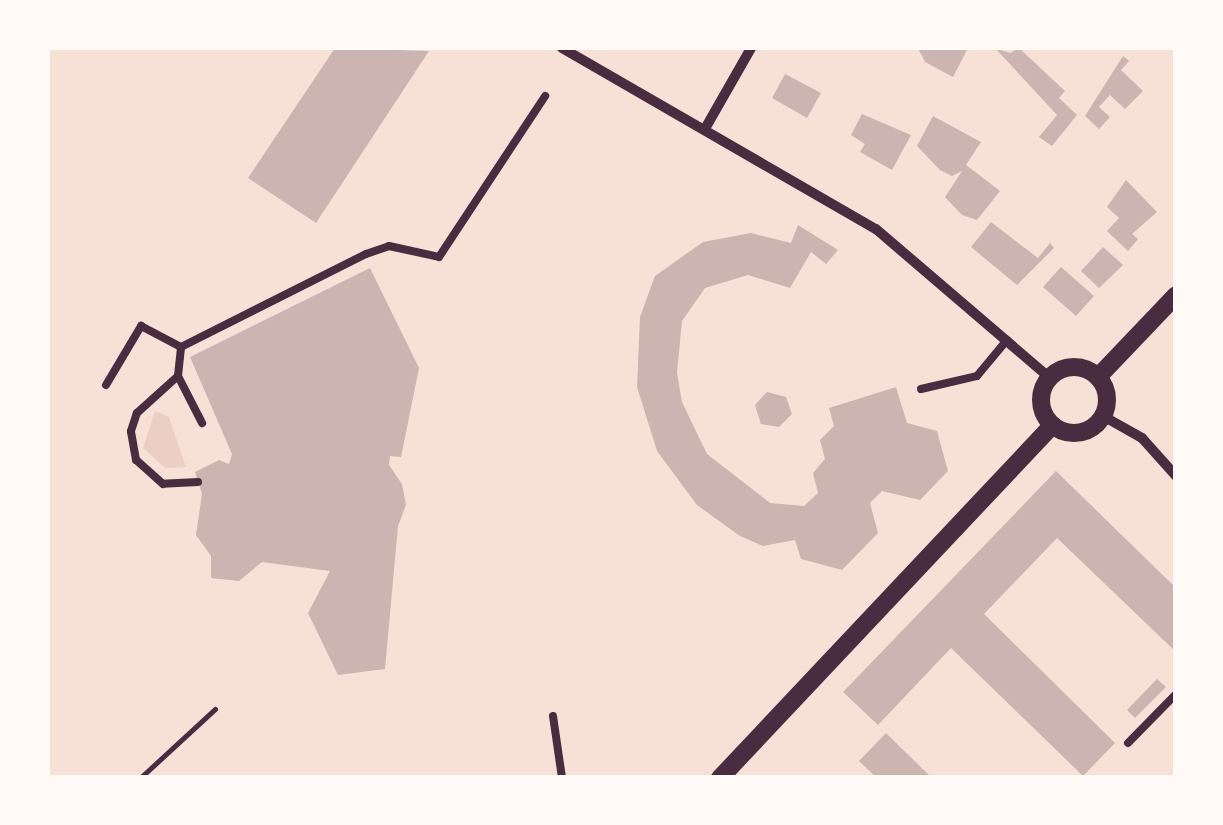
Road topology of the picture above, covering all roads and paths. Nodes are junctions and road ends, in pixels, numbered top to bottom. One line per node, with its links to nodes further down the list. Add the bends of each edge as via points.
1 (562, 48): 4 (street)
2 (751, 48): 4 (street)
3 (545, 96): 7 (lane, via 439,258 389,246)
4 (706, 127): 6 (street, via 876,228)
5 (1176, 295): 9 (street)
6 (1008, 340): 10 (street); 12 (lane, via 978,376)
7 (182, 347): 8 (lane); 11 (lane, via 141,326)
8 (178, 376): 14 (lane); 17 (lane, via 137,414 131,430 136,460 163,484)
9 (1098, 377): 10 (street, via 1079,367); 13 (street, via 1107,396)
10 (1050, 378): 15 (street, via 1042,408)
11 (106, 385)
12 (921, 390)
13 (1103, 416): 15 (street, via 1086,431); 16 (street, via 1142,438)
14 (202, 423)
15 (1053, 425): 24 (street)
16 (1176, 476)
17 (198, 482)
18 (1176, 694): 21 (lane)
19 (215, 709): 22 (path)
20 (554, 716): 23 (lane)
21 (1128, 743)
22 (140, 778)
23 (562, 778)
24 (720, 778)

